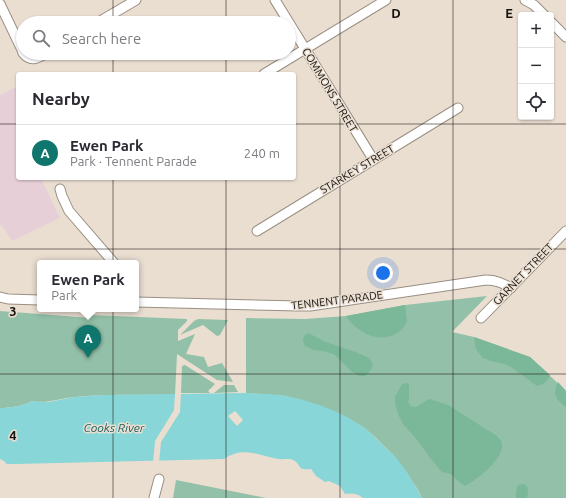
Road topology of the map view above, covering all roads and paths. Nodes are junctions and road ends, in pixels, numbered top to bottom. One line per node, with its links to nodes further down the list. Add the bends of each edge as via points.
1 (136, 0): 8 (street)
2 (275, 0): 9 (street, COMMONS STREET)
3 (386, 0): 14 (street)
4 (525, 0): 6 (street)
5 (0, 4): 7 (street)
6 (541, 12)
7 (2, 14): 13 (street)
8 (109, 16)
9 (285, 16)
10 (554, 25): 12 (street)
11 (296, 34): 14 (street, COMMONS STREET)
12 (566, 37)
13 (16, 39)
14 (305, 49): 15 (street); 19 (street, COMMONS STREET)
15 (296, 54)
16 (287, 60): 17 (street)
17 (267, 72)
18 (458, 108): 19 (street, STARKEY STREET)
19 (373, 160): 21 (street, STARKEY STREET)
20 (60, 189): 23 (street, via 69,211)
21 (256, 231)
22 (566, 231): 24 (street, GARNET STREET)
23 (111, 260)
24 (511, 288): 27 (street, TENNENT PARADE, via 493,280 486,280 310,306); 28 (street, GARNET STREET)
25 (0, 297): 26 (street)
26 (37, 300)
27 (139, 300)
28 (481, 318)
29 (158, 479): 30 (street)
30 (154, 498)

